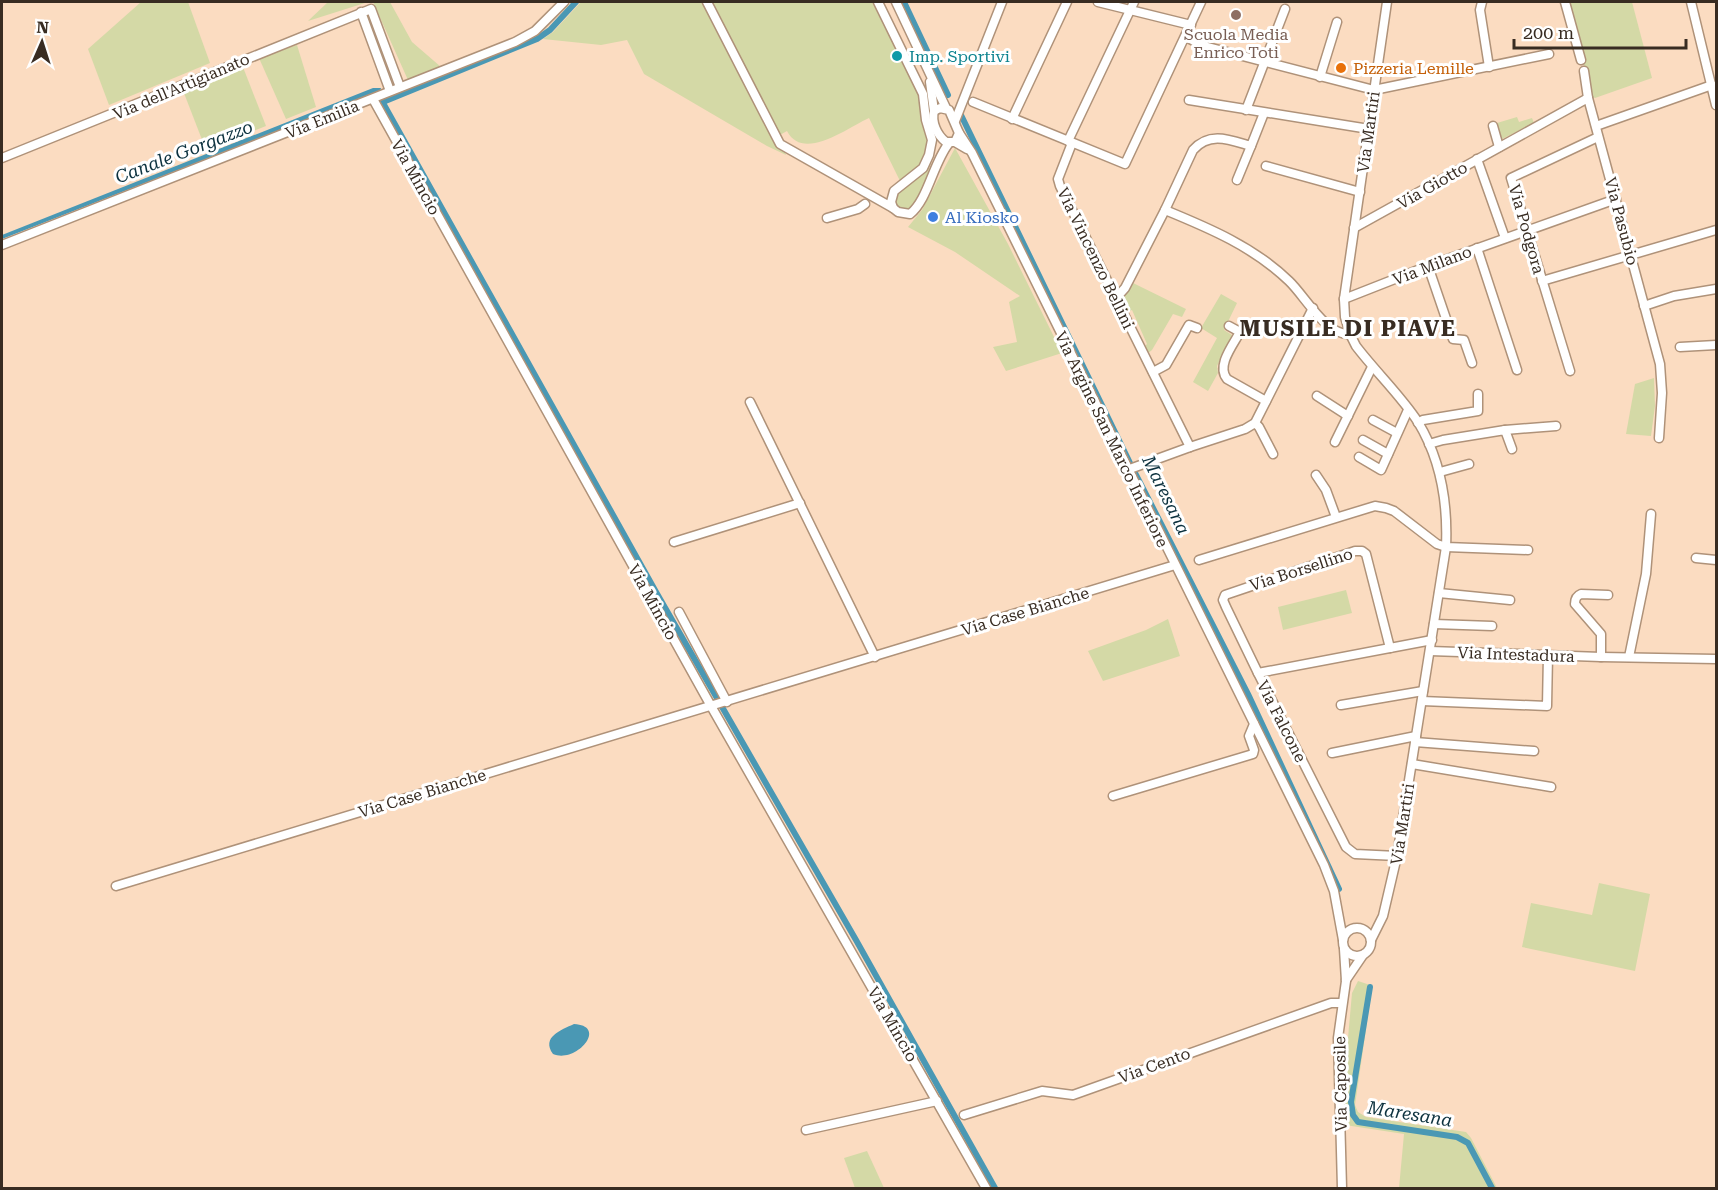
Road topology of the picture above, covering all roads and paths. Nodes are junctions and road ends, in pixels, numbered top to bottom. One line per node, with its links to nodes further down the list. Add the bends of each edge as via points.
1 (564, 2): 27 (street, Via Emilia, via 535,31 515,42)
2 (707, 2): 60 (street, via 780,144)
3 (878, 2): 60 (street, via 923,94 932,140 923,168 891,195)
4 (896, 2): 22 (street, Via Argine San Marco Inferiore)
5 (1002, 2): 31 (street)
6 (1067, 2): 39 (street)
7 (1098, 2): 13 (street)
8 (1201, 2): 17 (street)
9 (1388, 2): 28 (street, Via Martiri)
10 (1482, 2): 23 (street)
11 (1565, 2): 20 (street)
12 (1691, 2): 26 (street)
13 (1132, 5): 17 (street); 48 (street, Via Vincenzo Bellini)
14 (1286, 9): 21 (street)
15 (361, 12): 27 (street, via 371,9); 29 (street); 52 (street, Via dell'Artigianato)
16 (1337, 22): 25 (street)
17 (1191, 25): 18 (street)
18 (1186, 37): 21 (street); 48 (street, via 1125,164)
19 (1549, 54): 23 (street)
20 (1581, 60)
21 (1264, 63): 25 (street); 36 (street)
22 (928, 67): 35 (street, Via Argine San Marco Inferiore); 37 (street, Via Argine San Marco Inferiore)
23 (1489, 67): 28 (street)
24 (1584, 71): 30 (street)
25 (1320, 77): 28 (street)
26 (1712, 86): 34 (street); 42 (street)
27 (400, 87): 29 (street, Via Emilia)
28 (1374, 90): 43 (street, Via Martiri)
29 (381, 95): 67 (street, Via Emilia); 139 (street, Via Mincio)
30 (1588, 98): 42 (street); 50 (street, Via Giotto)
31 (962, 100): 35 (street); 40 (street)
32 (1189, 100): 36 (street)
33 (973, 102): 39 (street)
34 (1716, 105)
35 (947, 109): 37 (street); 40 (street, Via Argine San Marco Inferiore)
36 (1246, 110): 38 (street)
37 (934, 111): 45 (street, Via Argine San Marco Inferiore)
38 (1264, 113): 43 (street); 49 (street)
39 (1012, 119): 48 (street)
40 (955, 121): 44 (street, Via Argine San Marco Inferiore)
41 (1493, 126): 50 (street)
42 (1596, 126): 46 (street, Via Pasubio)
43 (1369, 129): 57 (street, Via Martiri)
44 (959, 133): 47 (street, Via Argine San Marco Inferiore); 51 (street, Via Argine San Marco Inferiore)
45 (940, 136): 47 (street); 55 (street, Via Argine San Marco Inferiore)
46 (1598, 137): 58 (street, Via Pasubio); 64 (street, Via Podgora, via 1511,178)
47 (952, 142): 51 (street); 55 (street, Via Argine San Marco Inferiore)
48 (1070, 142): 74 (street, Via Vincenzo Bellini, via 1058,179 1060,186)
49 (1251, 146): 56 (street); 61 (street, via 1224,139 1200,142)
50 (1499, 147): 53 (street, Via Giotto)
51 (972, 153): 109 (street, Via Argine San Marco Inferiore)
52 (2, 158)
53 (1477, 159): 63 (street, Via Giotto, via 1365,223); 66 (street)
54 (1266, 165): 57 (street, Via Martiri)
55 (933, 170): 60 (street, Via Argine San Marco Inferiore, via 915,210 906,214)
56 (1237, 180)
57 (1360, 192): 63 (street, Via Martiri)
58 (1616, 199): 64 (street, Via Milano); 69 (street, Via Pasubio)
59 (865, 204): 62 (street)
60 (893, 208)
61 (1165, 210): 74 (street); 76 (street, via 1222,234 1248,251 1290,281)
62 (827, 218)
63 (1354, 224): 73 (street, Via Martiri)
64 (1528, 231): 66 (street, Via Milano); 71 (street, Via Podgora)
65 (1716, 231): 69 (street)
66 (1505, 238): 68 (street, Via Milano)
67 (2, 245)
68 (1477, 248): 70 (street, Via Milano); 84 (street)
69 (1631, 254): 71 (street); 75 (street, Via Pasubio)
70 (1428, 266): 73 (street, Via Milano); 82 (street, via 1452,339 1464,340)
71 (1542, 281): 85 (street, Via Podgora)
72 (1716, 289): 75 (street)
73 (1345, 295): 79 (street, Via Martiri)
74 (1116, 298): 86 (street, Via Vincenzo Bellini)
75 (1644, 306): 99 (street, Via Pasubio, via 1660,364)
76 (1312, 308): 79 (street, via 1343,335); 89 (street)
77 (1229, 326): 89 (street, via 1240,332 1223,365 1223,374)
78 (1197, 328): 86 (street, via 1189,325 1166,365)
79 (1349, 330): 83 (street, Via Martiri)
80 (1716, 345): 81 (street)
81 (1680, 347)
82 (1472, 363)
83 (1372, 367): 91 (street, Via Martiri); 92 (street)
84 (1517, 370)
85 (1570, 371)
86 (1153, 372): 103 (street, Via Vincenzo Bellini)
87 (1478, 394): 95 (street, via 1478,411)
88 (1317, 396): 92 (street)
89 (1266, 401): 94 (street)
90 (750, 402): 112 (street)
91 (1408, 410): 95 (street, Via Martiri); 98 (street)
92 (1348, 416): 101 (street)
93 (1373, 420): 98 (street)
94 (1255, 423): 103 (street); 105 (street)
95 (1418, 423): 102 (street, Via Martiri)
96 (1556, 426): 97 (street)
97 (1505, 430): 102 (street); 104 (street)
98 (1397, 433): 106 (street)
99 (1659, 438)
100 (1363, 440): 106 (street)
101 (1335, 442)
102 (1429, 444): 110 (street, Via Martiri)
103 (1190, 447): 109 (street)
104 (1512, 449)
105 (1273, 454)
106 (1388, 454): 107 (street, via 1381,470)
107 (1359, 457)
108 (1469, 464): 110 (street)
109 (1129, 470): 121 (street, Via Argine San Marco Inferiore)
110 (1440, 472): 116 (street, Via Martiri, via 1447,511)
111 (1316, 475): 114 (street)
112 (800, 503): 115 (street); 132 (street)
113 (1652, 514): 134 (street, via 1646,574)
114 (1336, 517): 116 (street, via 1370,507 1386,508); 119 (street)
115 (674, 542)
116 (1446, 547): 117 (street); 122 (street, Via Martiri)
117 (1528, 550)
118 (1696, 558): 120 (street)
119 (1199, 560)
120 (1716, 560)
121 (1175, 565): 132 (street, Via Case Bianche); 141 (street, Via Argine San Marco Inferiore)
122 (1439, 593): 124 (street); 126 (street, Via Martiri)
123 (1608, 595): 133 (street, via 1581,594 1575,600 1601,634)
124 (1510, 600)
125 (679, 612): 139 (street)
126 (1434, 624): 127 (street); 128 (street, Via Martiri)
127 (1492, 626)
128 (1431, 640): 129 (street, Via Falcone); 130 (street, Via Martiri)
129 (1390, 648): 136 (street, Via Falcone); 136 (street, Via Borsellino, via 1366,555 1355,551 1226,595 1223,600)
130 (1430, 651): 131 (street, Via Intestadura); 137 (street, Via Martiri)
131 (1548, 655): 133 (street, Via Intestadura); 138 (street, via 1547,706)
132 (875, 657): 139 (street, Via Case Bianche)
133 (1601, 657): 134 (street, Via Intestadura)
134 (1629, 657): 135 (street, Via Intestadura)
135 (1716, 659)
136 (1258, 673): 148 (street, Via Falcone, via 1346,847 1355,854)
137 (1424, 691): 138 (street, Via Martiri); 140 (street)
138 (1422, 701): 142 (street, Via Martiri)
139 (720, 704): 149 (street, Via Case Bianche); 158 (street, Via Mincio)
140 (1341, 705)
141 (1254, 724): 147 (street, Via Argine San Marco Inferiore, via 1249,736 1253,754); 150 (street, Via Argine San Marco Inferiore, via 1324,865)
142 (1416, 739): 143 (street); 144 (street); 145 (street, Via Martiri)
143 (1534, 751)
144 (1332, 753)
145 (1412, 764): 146 (street); 148 (street, Via Martiri)
146 (1551, 787)
147 (1113, 796)
148 (1397, 856): 151 (street, Via Martiri)
149 (116, 886)
150 (1338, 910): 152 (street); 154 (street, Via Argine San Marco Inferiore)
151 (1383, 911): 152 (street, via 1376,921); 153 (street, Via Martiri)
152 (1358, 928): 153 (street, via 1368,933); 154 (street, via 1347,932)
153 (1371, 940): 155 (street)
154 (1343, 945): 155 (street, via 1352,956); 156 (street, Via Caposile)
155 (1363, 955): 156 (street, Via Caposile)
156 (1346, 981): 157 (street, Via Caposile)
157 (1342, 1003): 159 (street, Via Cento, via 1331,1003 1073,1095 1042,1091); 162 (street, Via Caposile, via 1338,1038)
158 (937, 1101): 160 (street); 161 (street, Via Mincio)
159 (964, 1115)
160 (806, 1130)
161 (986, 1188)
162 (1342, 1188)

